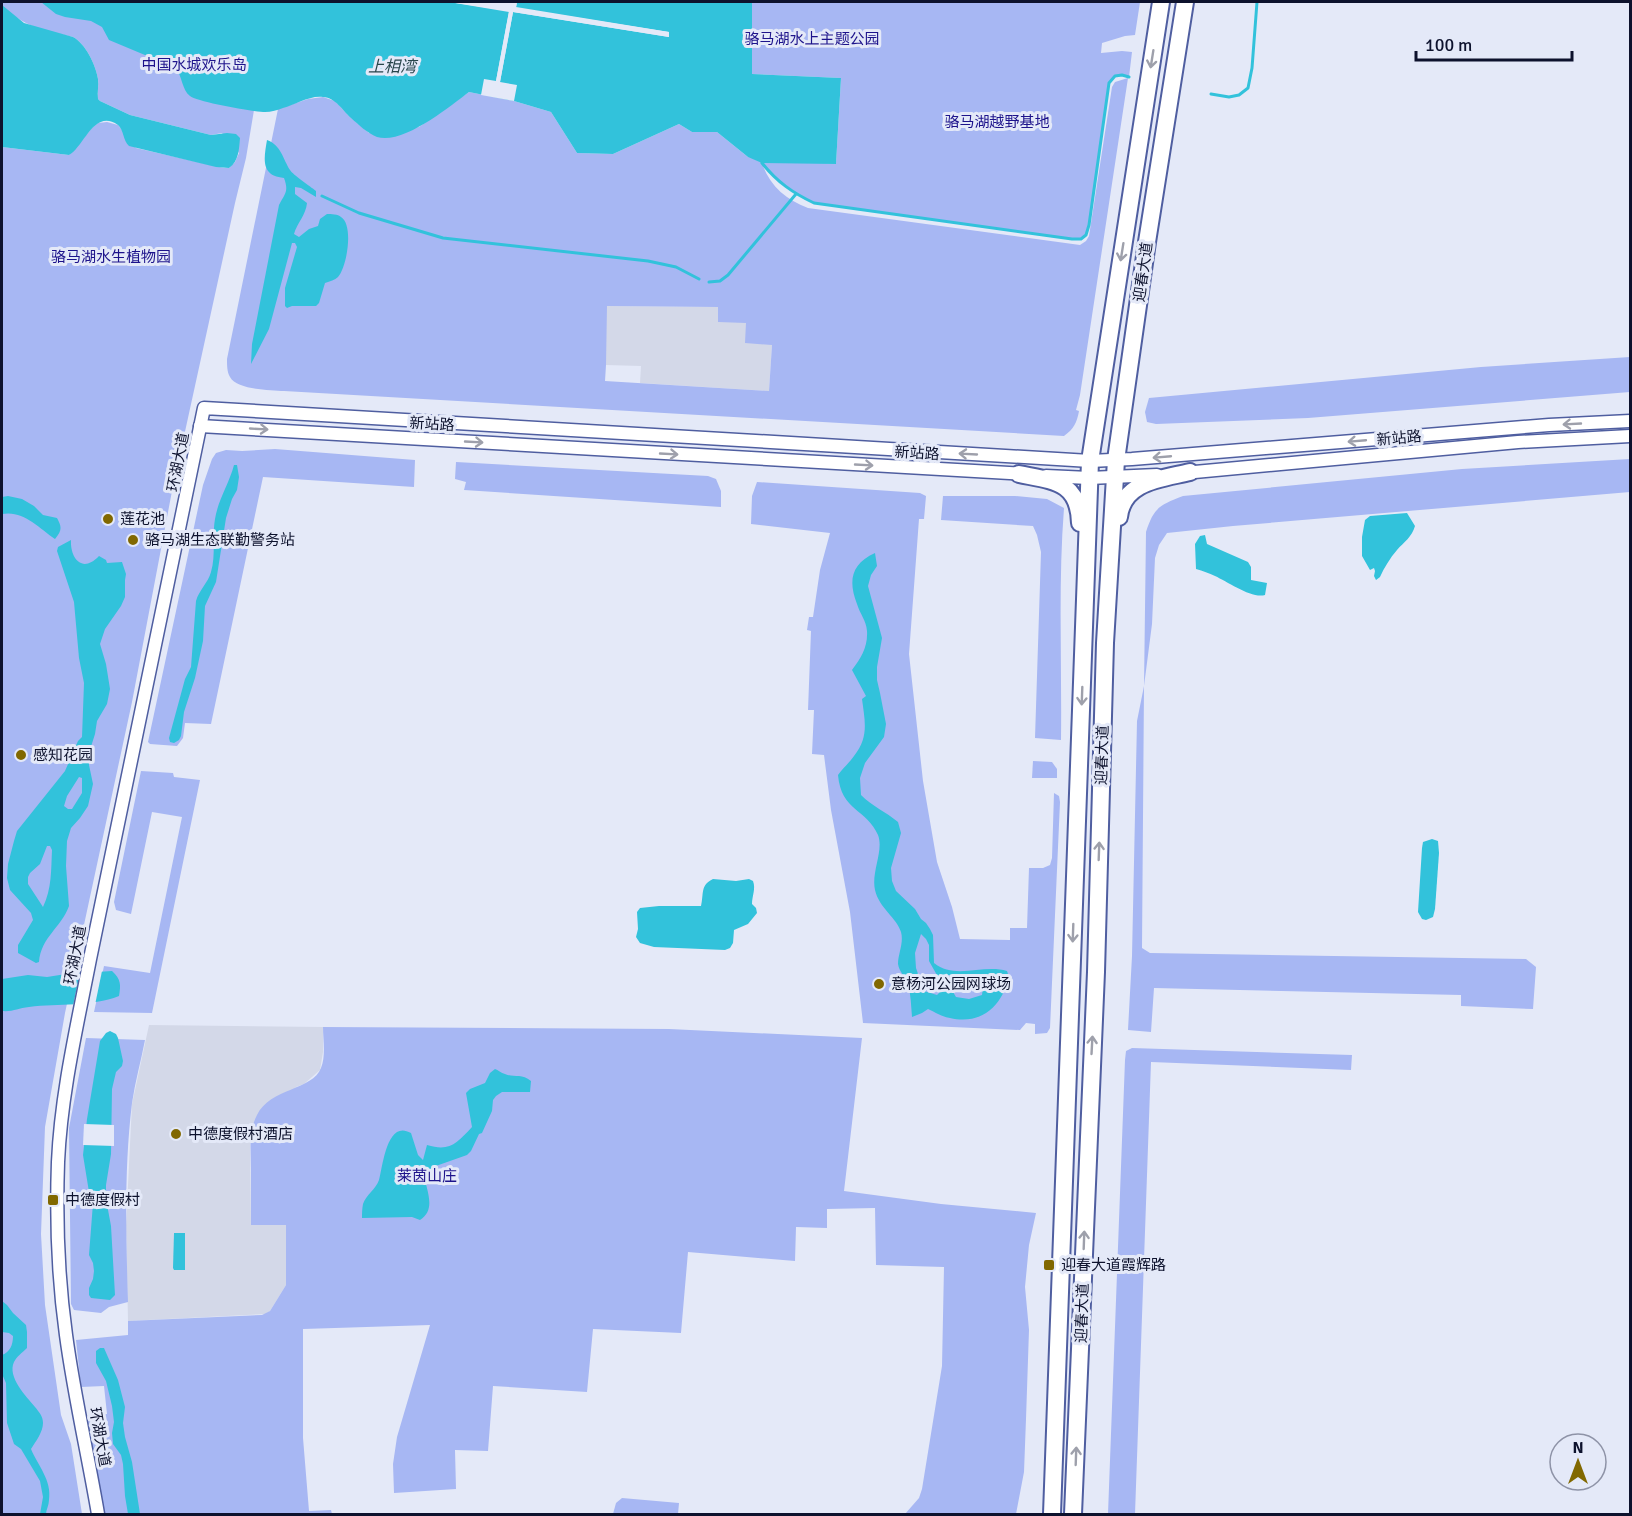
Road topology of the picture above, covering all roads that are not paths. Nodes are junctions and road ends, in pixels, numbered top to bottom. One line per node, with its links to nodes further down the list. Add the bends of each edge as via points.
1 (1161, 2): 8 (main road, 迎春大道, one-way to 8)
2 (1185, 2): 7 (main road, 迎春大道)
3 (204, 408): 5 (street, 环湖大道); 8 (street, 新站路, one-way to 3)
4 (1630, 422): 7 (street, 新站路, one-way to 7)
5 (200, 426): 10 (street, 新站路, one-way to 10); 17 (street, 环湖大道, via 79,1012 59,1146 59,1253 66,1334)
6 (1630, 436): 9 (street, 新站路, via 1518,442)
7 (1116, 460): 8 (street, 新站路); 12 (main road, 迎春大道)
8 (1090, 461): 11 (main road, 迎春大道)
9 (1190, 472): 12 (street, 新站路); 15 (main road, via 1150,482 1126,496 1120,509)
10 (1019, 474): 11 (street, 新站路); 16 (main road, via 1058,483 1068,489 1079,510)
11 (1089, 478): 12 (street, 新站路); 13 (main road, 迎春大道)
12 (1115, 478): 14 (main road, 迎春大道)
13 (1086, 558): 14 (main road); 16 (main road, 迎春大道)
14 (1110, 559): 15 (main road, 迎春大道)
15 (1105, 643): 19 (main road, 迎春大道, one-way to 15)
16 (1083, 659): 18 (main road, 迎春大道, one-way to 18)
17 (98, 1515)
18 (1052, 1515)
19 (1073, 1515)

